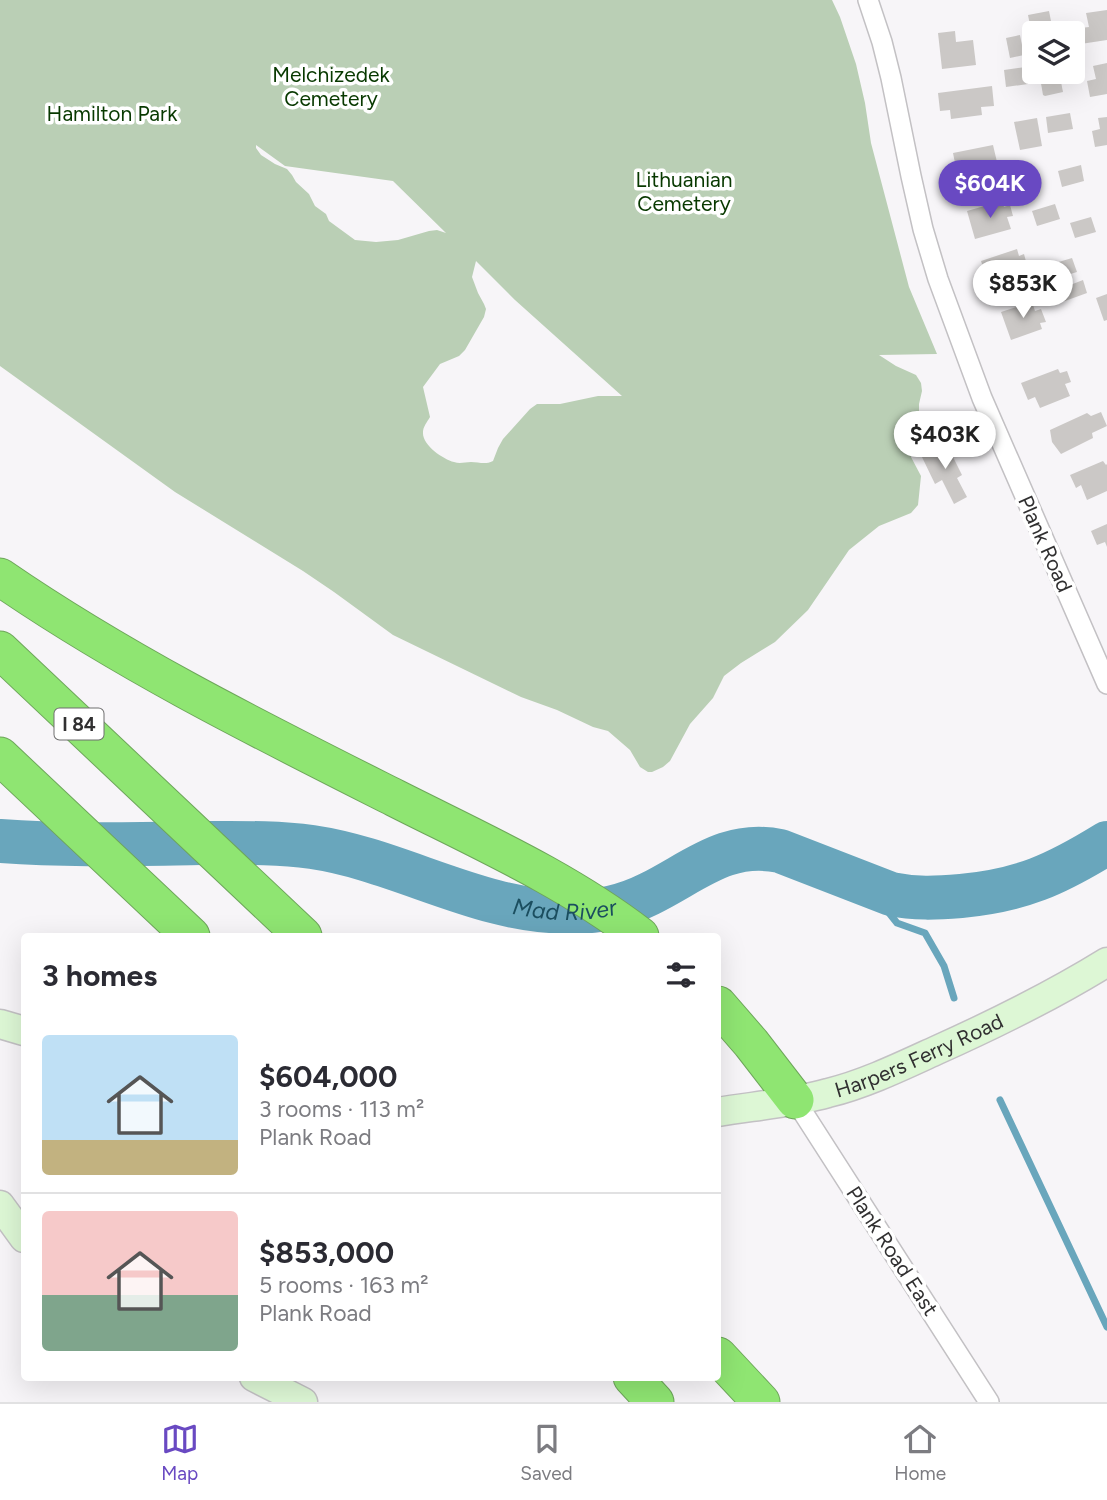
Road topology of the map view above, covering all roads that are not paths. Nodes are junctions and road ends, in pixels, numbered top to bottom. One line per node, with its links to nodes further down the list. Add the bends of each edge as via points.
1 (868, 0): 4 (street, Plank Road, via 938,279 982,398)
2 (0, 578): 8 (highway, via 166,680 518,861)
3 (0, 650): 7 (highway, I 84)
4 (1107, 684)
5 (0, 756): 6 (highway)
6 (188, 933)
7 (300, 933)
8 (636, 933)
9 (1107, 962): 13 (main road, Harpers Ferry Road, via 1035,1004 908,1063 866,1081)
10 (721, 1008): 13 (highway)
11 (0, 1024): 12 (main road)
12 (21, 1030)
13 (795, 1100): 14 (main road, Harpers Ferry Road); 23 (street, Plank Road East)
14 (721, 1112)
15 (0, 1205): 16 (main road)
16 (21, 1234)
17 (721, 1359): 22 (highway)
18 (262, 1381): 20 (main road)
19 (636, 1381): 21 (highway)
20 (303, 1402)
21 (655, 1402)
22 (761, 1402)
23 (989, 1402)

